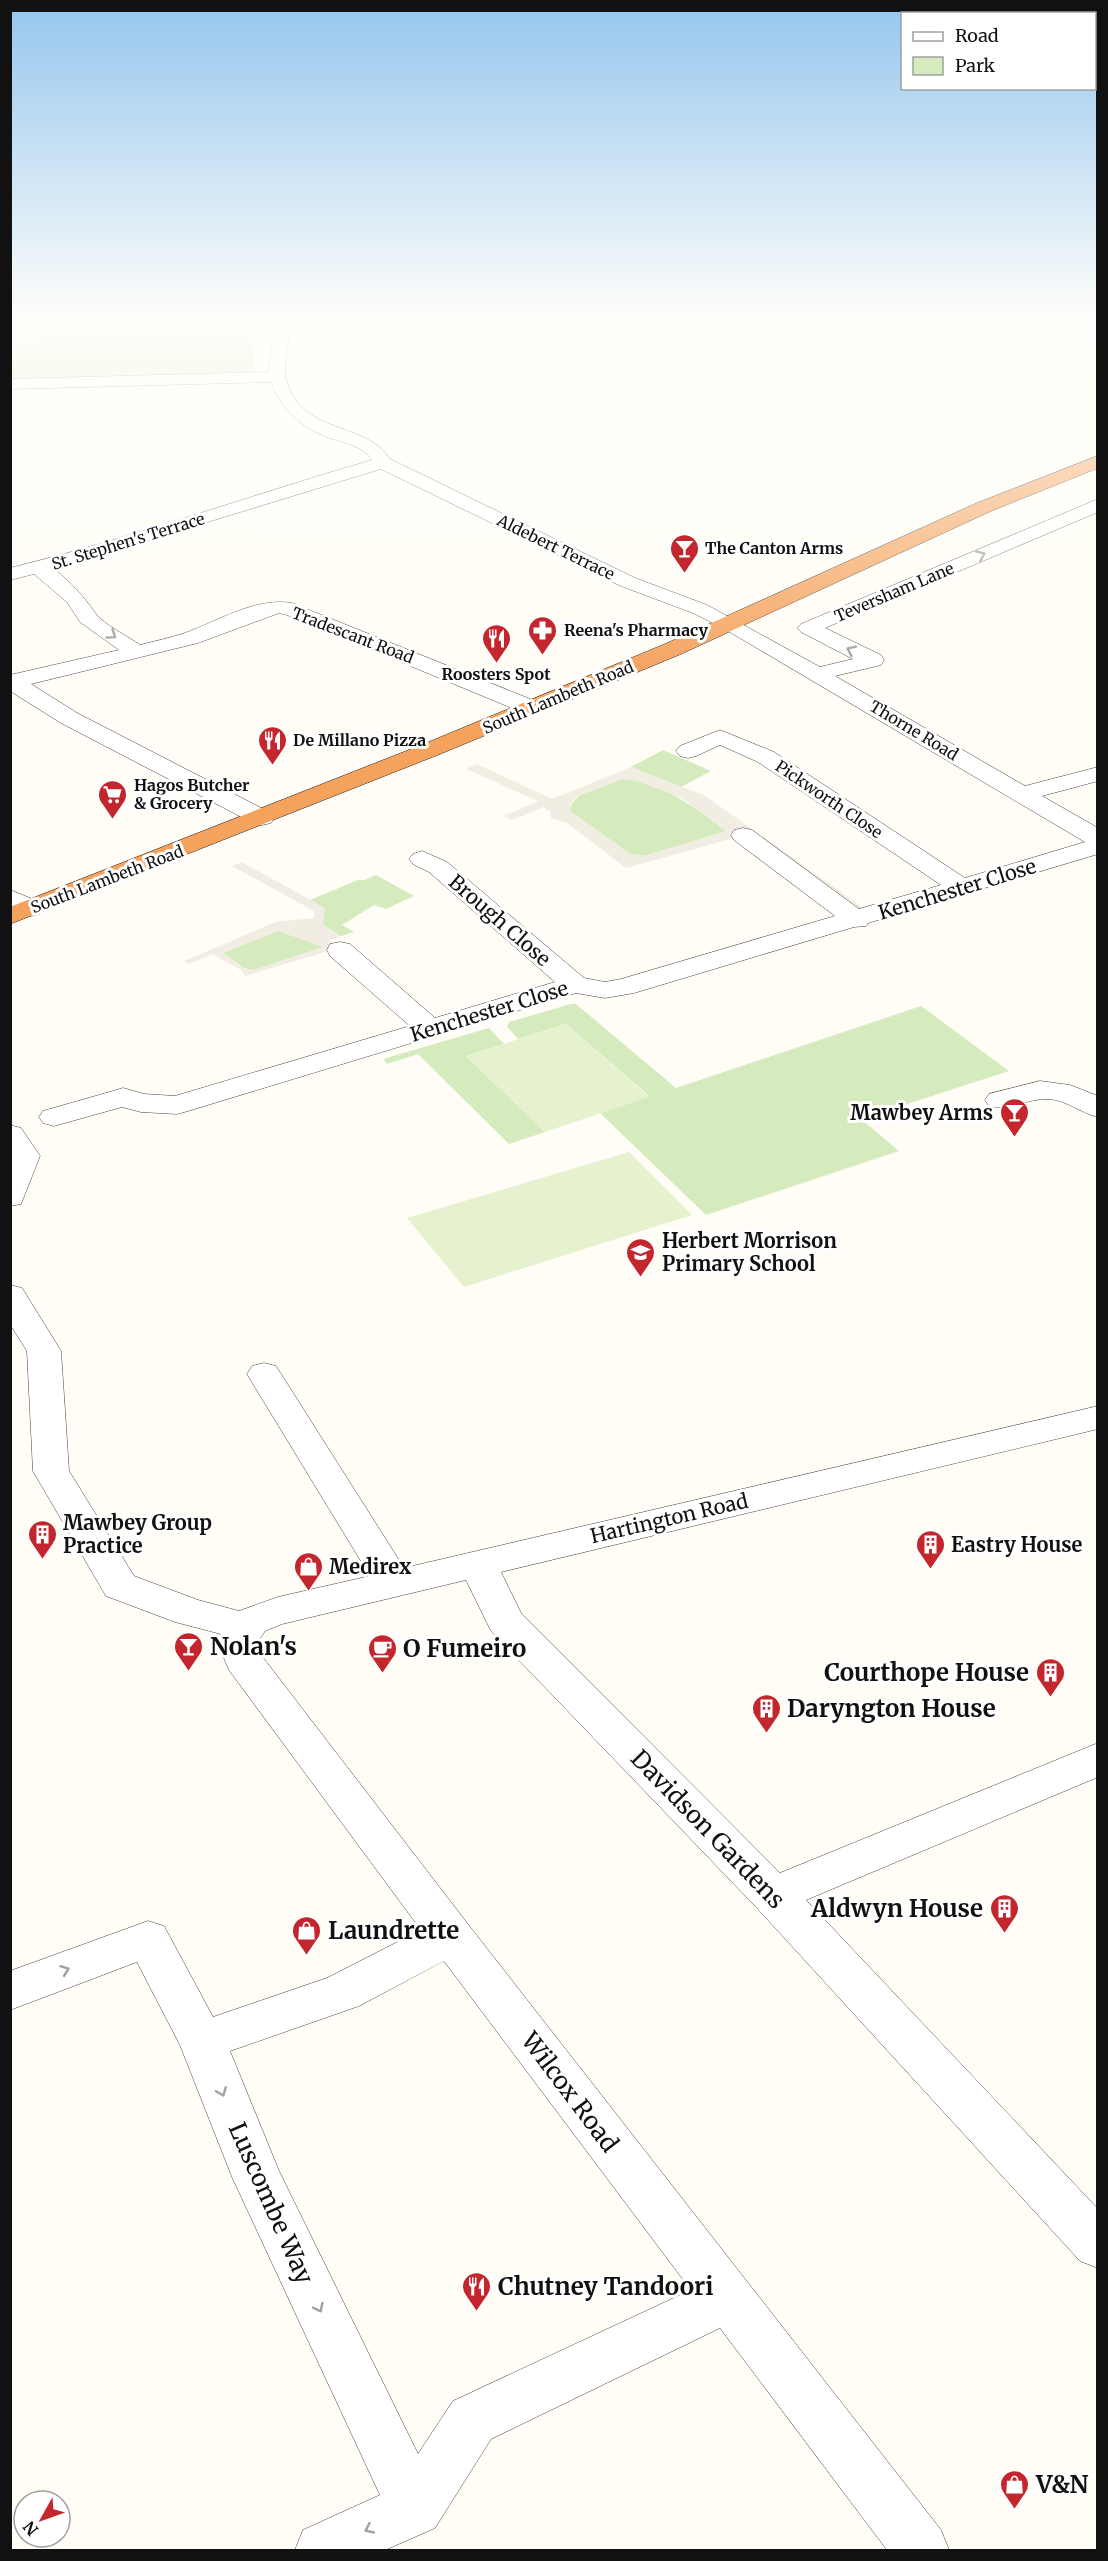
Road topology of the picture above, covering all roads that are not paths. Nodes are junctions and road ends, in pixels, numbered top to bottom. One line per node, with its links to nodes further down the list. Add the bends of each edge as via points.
1 (361, 443): 3 (street, Aldebert Terrace, via 376,452)
2 (1098, 461): 7 (highway, South Lambeth Road, via 984,507)
3 (383, 463): 5 (street, St. Stephen's Terrace); 7 (street, Aldebert Terrace, via 621,578)
4 (1098, 505): 9 (street, Teversham Lane, one-way to 4, via 873,660 808,628)
5 (38, 568): 6 (street, St. Stephen's Terrace); 8 (street, one-way to 8, via 74,598 87,618)
6 (10, 574)
7 (730, 624): 9 (street, Thorne Road); 11 (highway, South Lambeth Road)
8 (136, 652): 10 (street, Tradescant Road); 11 (street, Tradescant Road, via 190,638 267,609 292,609)
9 (819, 674): 14 (street, Thorne Road)
10 (11, 682): 15 (street, via 69,718)
11 (532, 708): 15 (highway, South Lambeth Road)
12 (688, 751): 20 (street, Pickworth Close, via 720,737 766,757)
13 (1098, 774): 14 (street)
14 (1023, 794): 17 (street, Thorne Road)
15 (262, 818): 21 (highway, South Lambeth Road)
16 (743, 835): 22 (street)
17 (1098, 839)
18 (1098, 846): 20 (street, Kenchester Close)
19 (422, 860): 24 (street, Brough Close, via 438,867)
20 (963, 888): 22 (street, Kenchester Close)
21 (17, 907)
22 (857, 920): 24 (street, Kenchester Close, via 624,987 605,990)
23 (340, 950): 25 (street)
24 (576, 985): 25 (street, Kenchester Close)
25 (430, 1029): 28 (street, Kenchester Close, via 177,1105 141,1103 123,1097)
26 (1000, 1100): 27 (street, via 1046,1088)
27 (1098, 1108)
28 (54, 1117)
29 (10, 1134): 30 (street, via 25,1156)
30 (10, 1197)
31 (10, 1295): 36 (street, via 44,1351 51,1471 120,1586 189,1612)
32 (264, 1374): 35 (street)
33 (1098, 1417): 34 (street, Hartington Road)
34 (478, 1564): 35 (street, Hartington Road); 38 (street, Davidson Gardens, via 505,1621)
35 (393, 1582): 36 (street, Hartington Road, via 278,1611)
36 (244, 1626): 39 (street, Wilcox Road, via 238,1637 243,1660)
37 (1098, 1759): 38 (street)
38 (774, 1895): 42 (street, Davidson Gardens)
39 (451, 1936): 41 (street, via 343,1992); 43 (street, Wilcox Road)
40 (10, 1991): 41 (street, Luscombe Way, one-way to 41, via 148,1939)
41 (202, 2041): 44 (street, Luscombe Way, one-way to 44, via 257,2177)
42 (1098, 2245)
43 (729, 2298): 44 (street, via 472,2420); 46 (street, Wilcox Road)
44 (415, 2508): 45 (street, one-way to 45)
45 (323, 2550)
46 (921, 2550)

